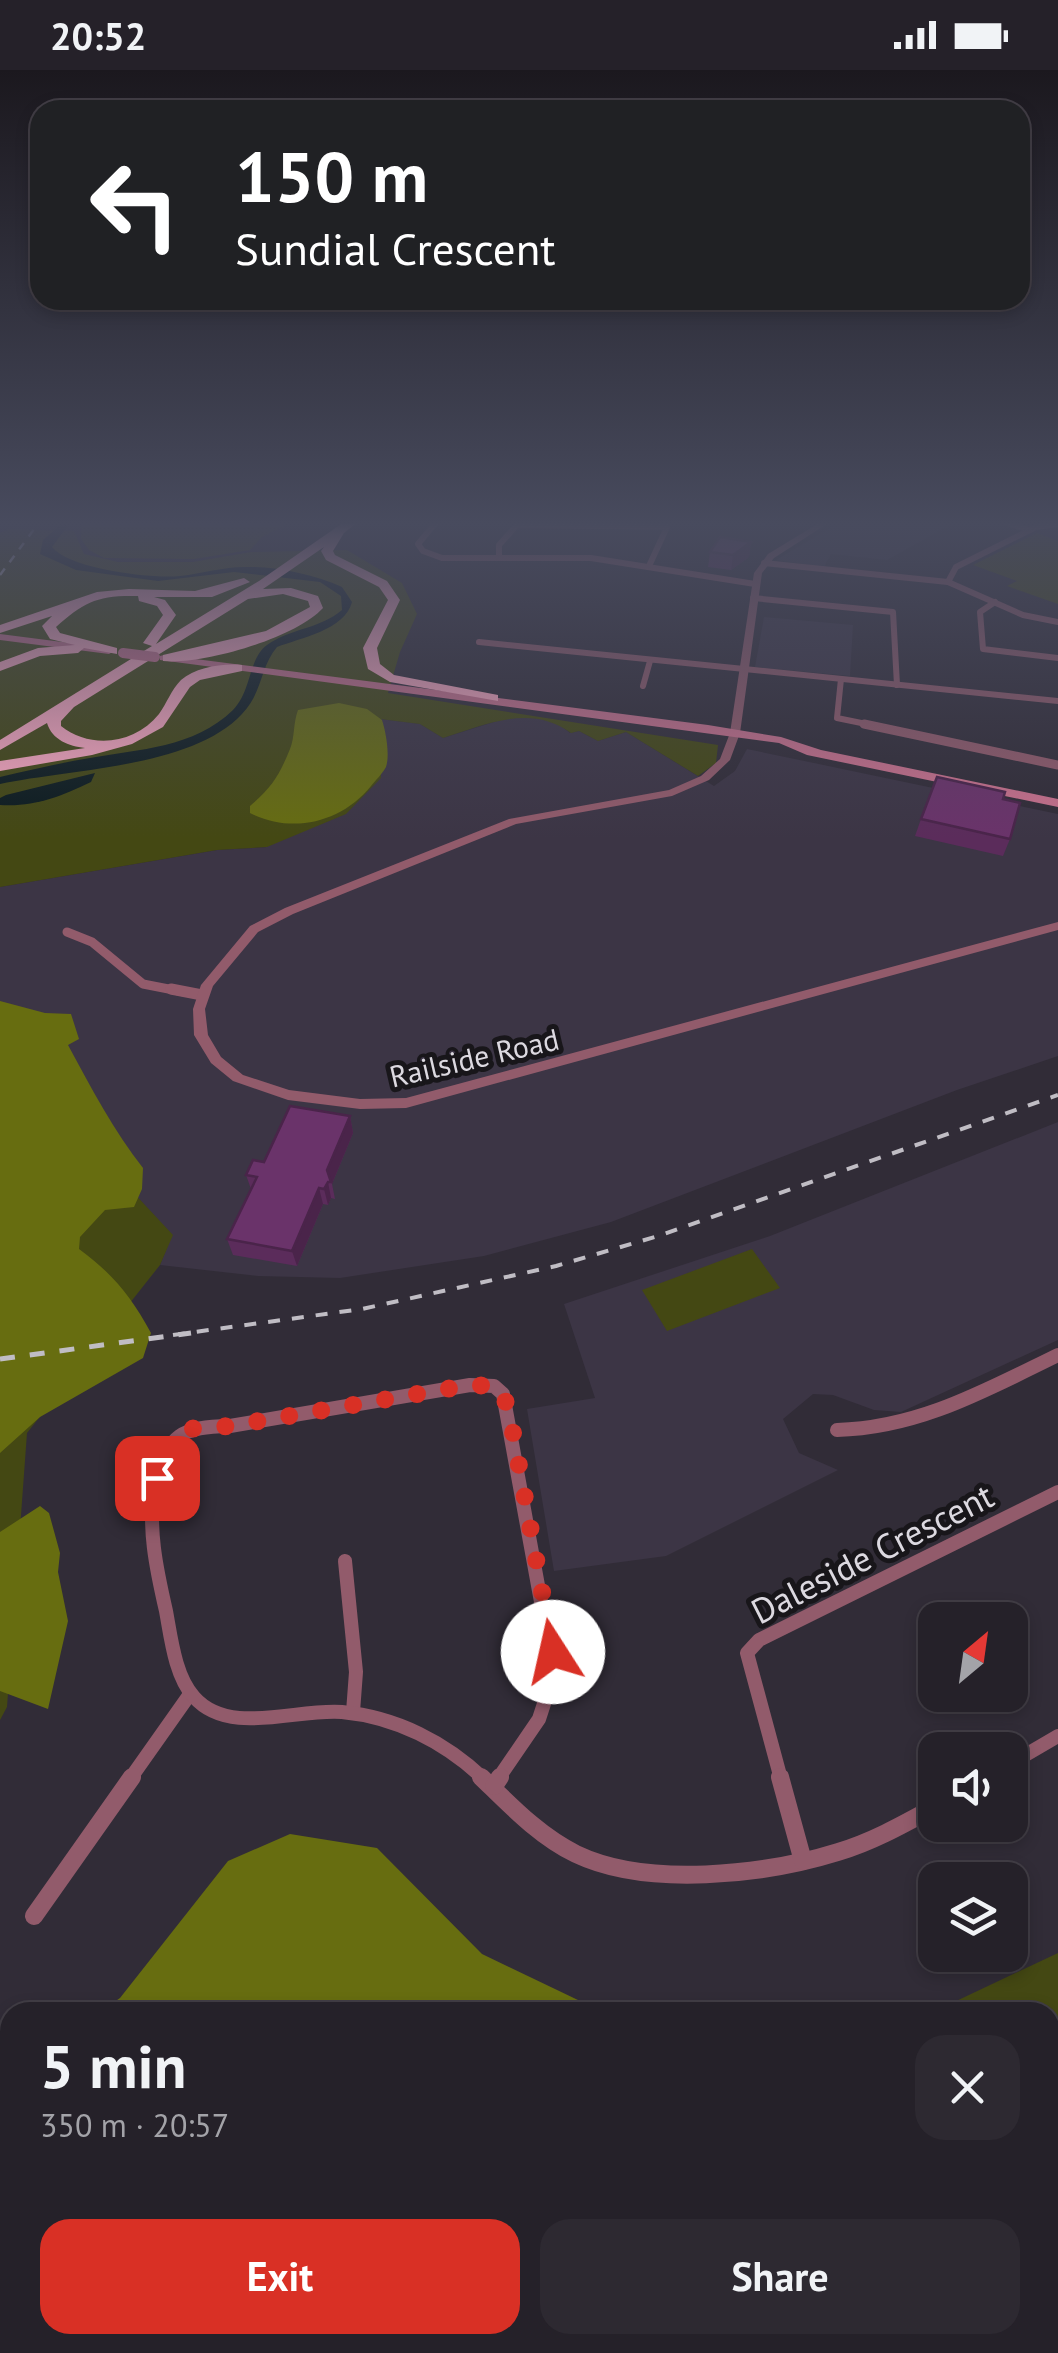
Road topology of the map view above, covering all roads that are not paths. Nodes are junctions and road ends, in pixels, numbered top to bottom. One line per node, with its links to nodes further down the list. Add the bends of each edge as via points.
1 (50, 627): 13 (highway, via 56,636)
2 (168, 627): 14 (highway)
3 (194, 627): 24 (highway)
4 (197, 627): 14 (highway)
5 (286, 627): 14 (highway, via 210,650)
6 (381, 627): 23 (highway, via 370,648 373,666 390,678)
7 (748, 627): 19 (street)
8 (894, 627): 21 (street)
9 (982, 627): 15 (street, via 984,649)
10 (0, 633): 12 (main road)
11 (479, 642): 16 (street)
12 (96, 650): 13 (main road); 17 (highway, via 38,652)
13 (118, 652): 14 (main road, bridge)
14 (159, 654): 18 (main road); 24 (highway, via 183,675 142,732 106,744 72,742 54,720); 28 (highway)
15 (1058, 658)
16 (650, 660): 19 (street); 22 (street)
17 (0, 666)
18 (237, 668): 23 (main road); 32 (highway, via 186,680 158,722 138,737)
19 (742, 670): 20 (street); 26 (street)
20 (841, 680): 21 (street); 31 (street, via 834,716 841,720)
21 (897, 685): 25 (street)
22 (642, 686)
23 (493, 698): 27 (main road)
24 (73, 700): 30 (highway)
25 (1058, 700)
26 (736, 714): 27 (main road, via 720,724); 29 (street)
27 (685, 727): 29 (main road)
28 (0, 734)
29 (734, 736): 33 (main road); 36 (street, via 722,765 685,789 512,821 266,922 231,953)
30 (0, 746)
31 (1058, 765)
32 (0, 766)
33 (1058, 803)
34 (1058, 926): 36 (street, Railside Road, via 406,1104 288,1095 238,1078 201,1035)
35 (67, 932): 36 (street, via 92,942 143,984)
36 (202, 996)
37 (1058, 1355): 38 (street, via 935,1413 890,1427)
38 (837, 1430)
39 (1058, 1492): 47 (street, Daleside Crescent, via 759,1640 747,1653)
40 (344, 1561): 42 (street, via 356,1672)
41 (190, 1694): 42 (street, via 254,1720); 45 (street, via 172,1646 153,1524 157,1478 186,1429 483,1383 503,1394 554,1673 539,1720); 48 (street)
42 (353, 1712): 45 (street, via 448,1747)
43 (1058, 1736): 44 (street)
44 (1028, 1754)
45 (494, 1786): 47 (street, via 554,1842 606,1866 663,1872)
46 (918, 1814): 47 (street)
47 (803, 1861)
48 (34, 1916)

